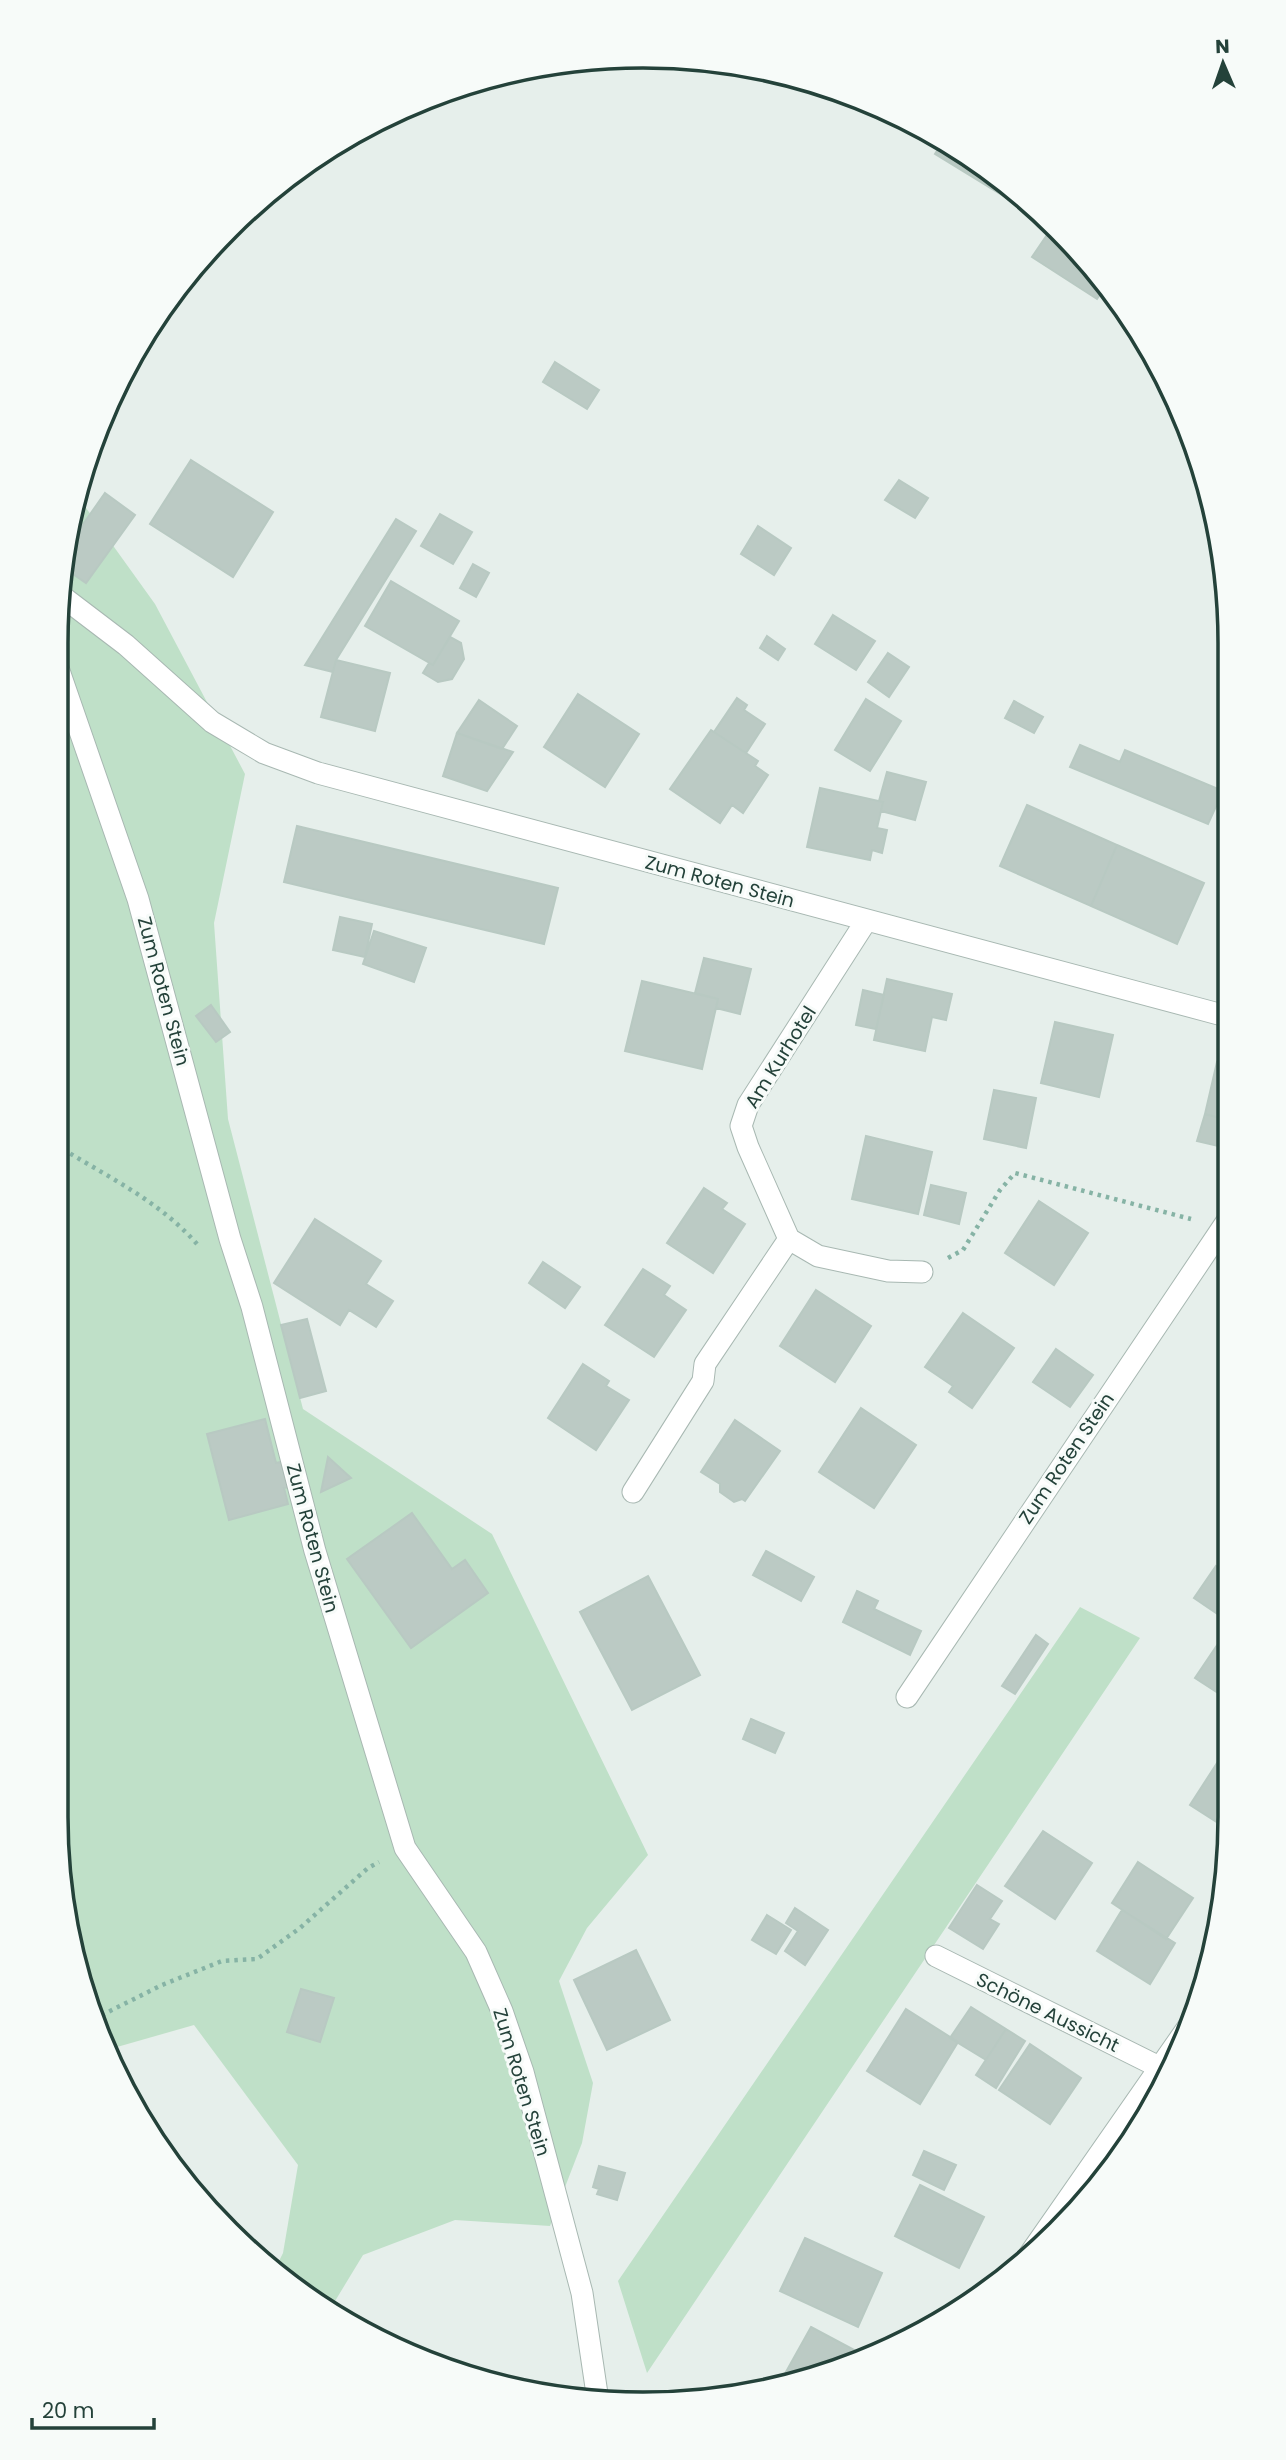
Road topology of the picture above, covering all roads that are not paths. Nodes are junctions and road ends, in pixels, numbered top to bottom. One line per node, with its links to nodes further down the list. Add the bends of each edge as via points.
1 (69, 602): 3 (street, Zum Roten Stein, via 126,645 212,722 264,753 318,773)
2 (68, 697): 14 (street, Zum Roten Stein, via 138,900 315,1551 405,1848 476,1952 523,2072 582,2293)
3 (866, 921): 4 (street, Zum Roten Stein); 6 (street, Am Kurhotel, via 748,1105 741,1126)
4 (1218, 1014)
5 (1218, 1234): 9 (street, Zum Roten Stein)
6 (789, 1239): 7 (street, via 818,1256 888,1271); 8 (street, via 705,1364 703,1381)
7 (922, 1272)
8 (633, 1492)
9 (907, 1697)
10 (936, 1956): 11 (street, Schöne Aussicht)
11 (1160, 2068)
12 (1138, 2108): 13 (street)
13 (1067, 2204)
14 (596, 2390)

